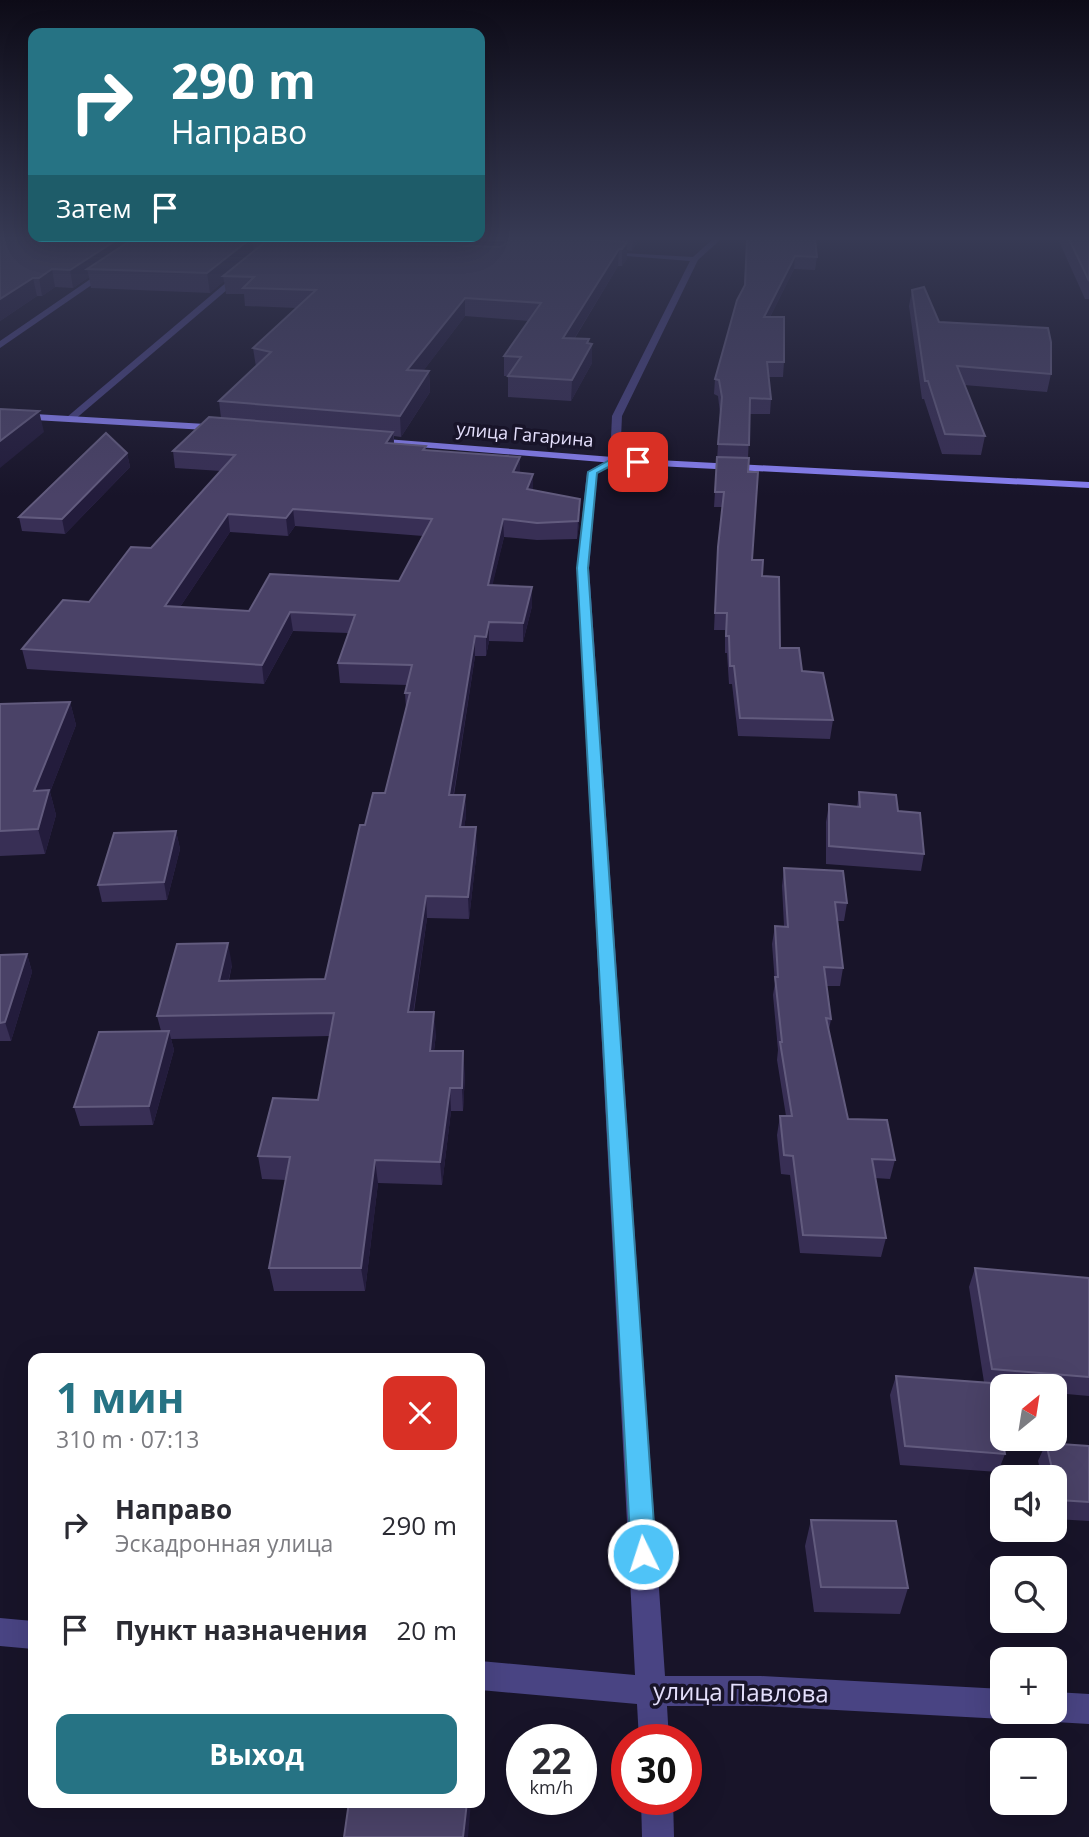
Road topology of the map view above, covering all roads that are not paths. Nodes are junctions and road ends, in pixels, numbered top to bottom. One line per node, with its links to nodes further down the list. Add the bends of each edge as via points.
1 (29, 325): 4 (street)
2 (181, 325): 6 (street)
3 (660, 325): 9 (street, via 617,416)
4 (0, 345)
5 (0, 415): 6 (street)
6 (70, 419): 7 (street)
7 (235, 429)
8 (355, 439): 9 (street, улица Гагарина)
9 (615, 460): 10 (street, улица Гагарина); 14 (street, via 592,472 583,568)
10 (1089, 485)
11 (0, 1632): 12 (street)
12 (28, 1635)
13 (485, 1676): 14 (street, улица Павлова)
14 (652, 1691): 15 (street, улица Павлова, via 761,1690); 18 (street)
15 (990, 1703)
16 (1067, 1708): 17 (street)
17 (1089, 1709)
18 (653, 1724)
19 (657, 1815): 20 (street)
20 (658, 1837)

